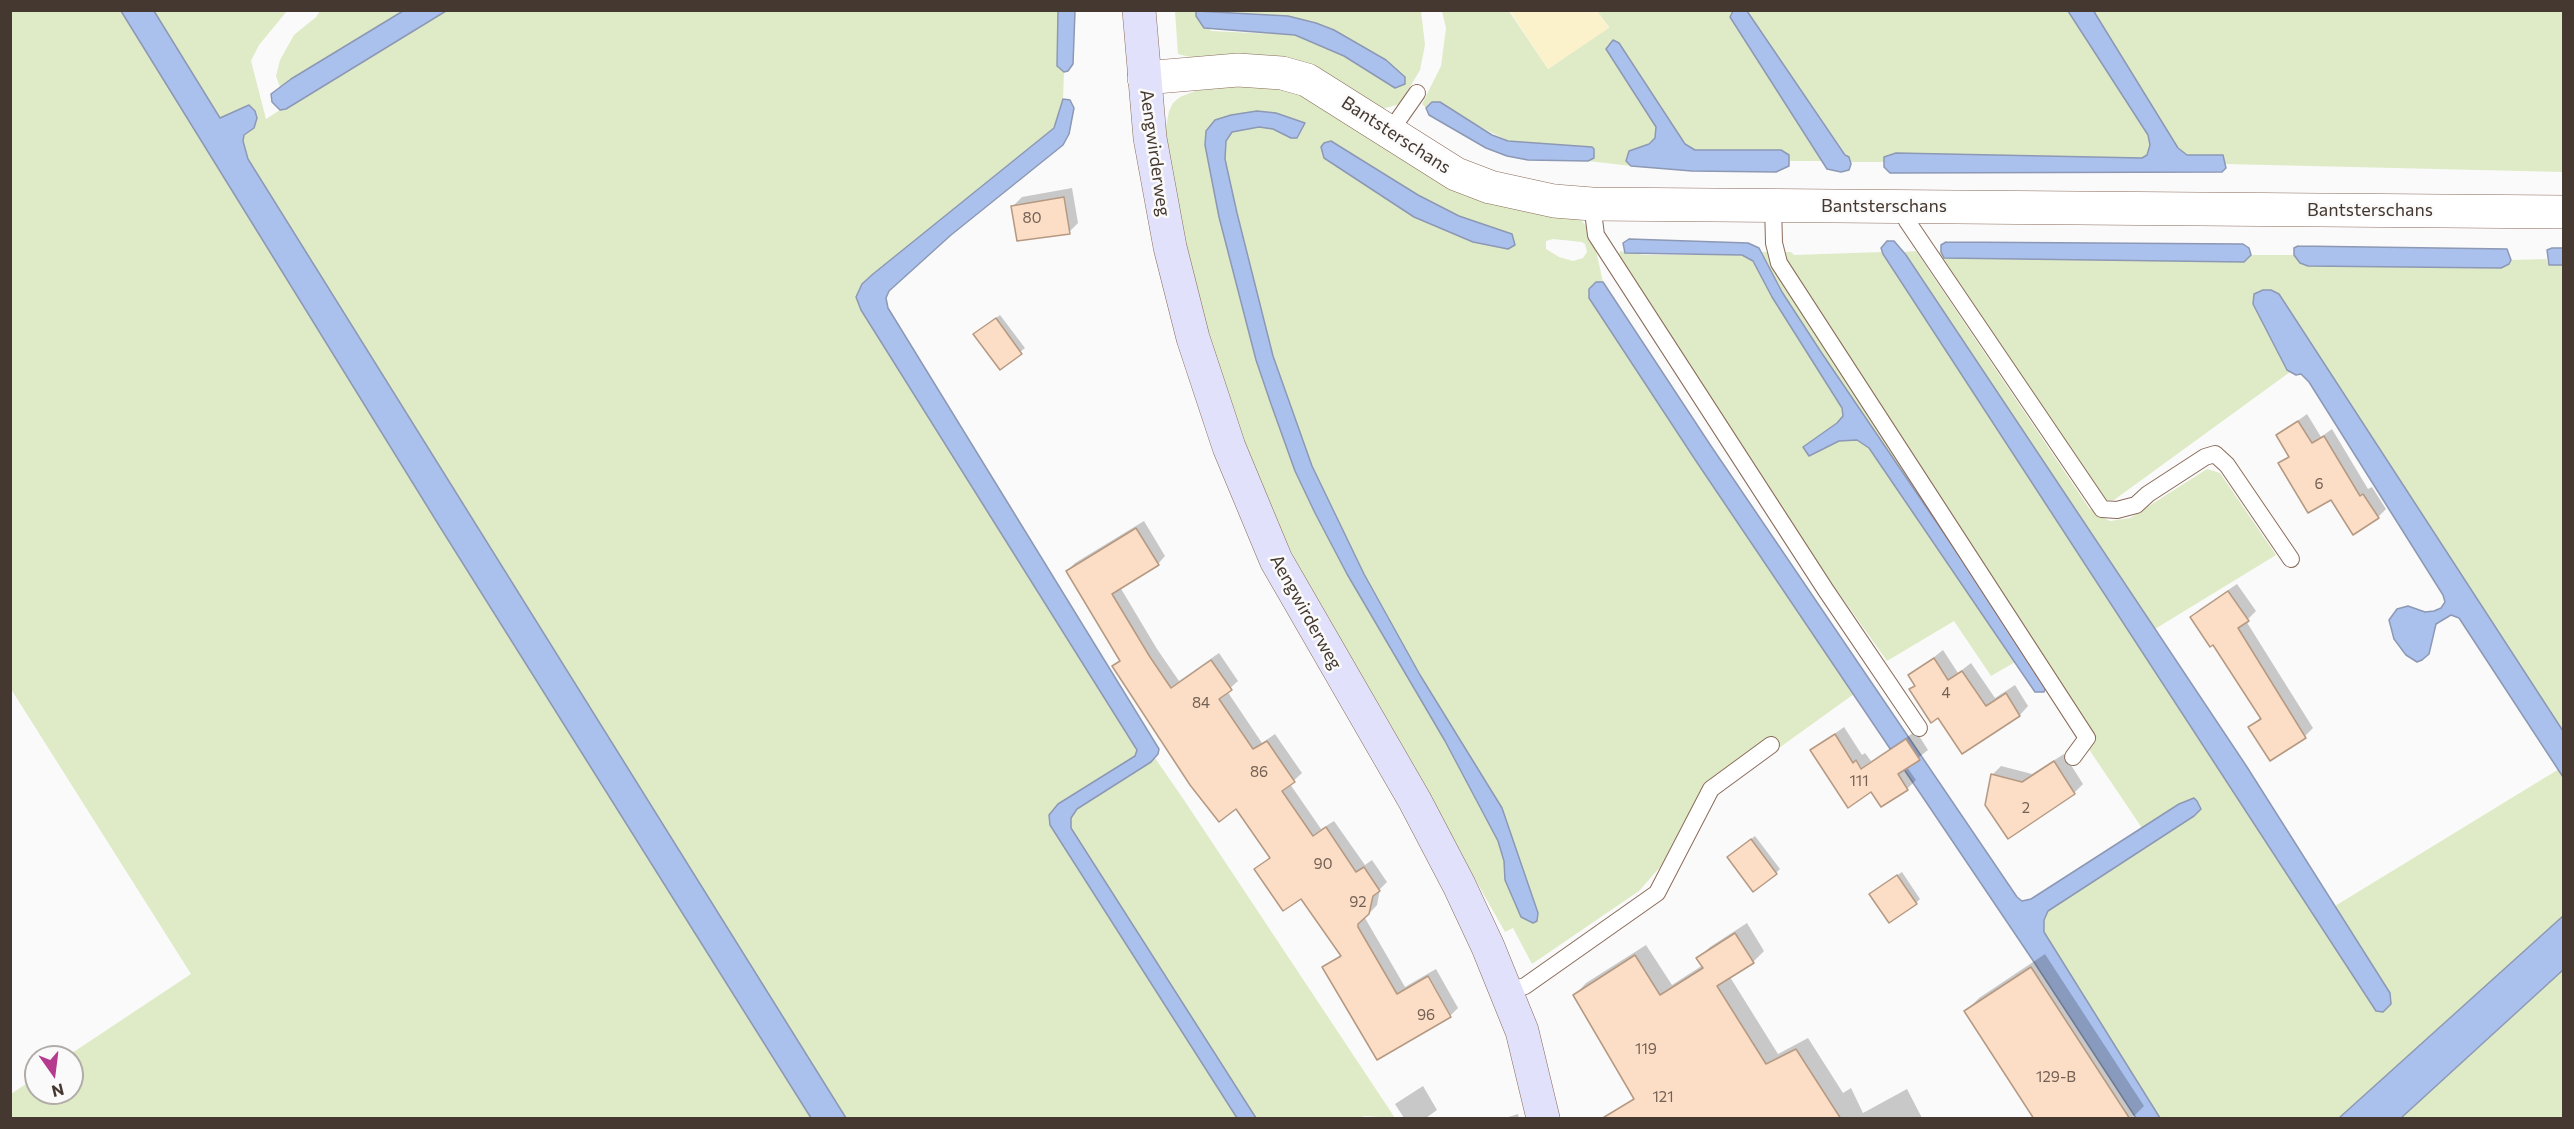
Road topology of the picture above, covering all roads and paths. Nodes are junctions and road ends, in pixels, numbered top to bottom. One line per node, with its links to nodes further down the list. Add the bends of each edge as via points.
1 (1139, 10): 3 (street, Aengwirderweg)
2 (1238, 70): 3 (street, Aengwirderweg); 5 (street, Bantsterschans, via 1282,73 1307,80)
3 (1144, 78): 14 (street, Aengwirderweg, via 1150,138 1170,247 1193,338 1244,486 1276,560 1459,885)
4 (1417, 93): 5 (lane)
5 (1389, 133): 6 (street, Bantsterschans, via 1456,174 1490,187 1554,201)
6 (1592, 204): 7 (street, Bantsterschans); 11 (lane, via 1596,235)
7 (1773, 205): 8 (street, Bantsterschans); 13 (lane, via 1779,263 2087,738)
8 (1910, 206): 9 (street, Bantsterschans); 10 (lane, via 1907,221 2102,509 2136,505 2215,454 2227,465)
9 (2564, 212)
10 (2291, 559)
11 (1919, 728)
12 (1771, 745): 14 (lane, via 1711,789 1657,892 1525,986)
13 (2073, 757)
14 (1506, 992): 15 (street, Aengwirderweg, via 1522,1031)
15 (1543, 1119)

